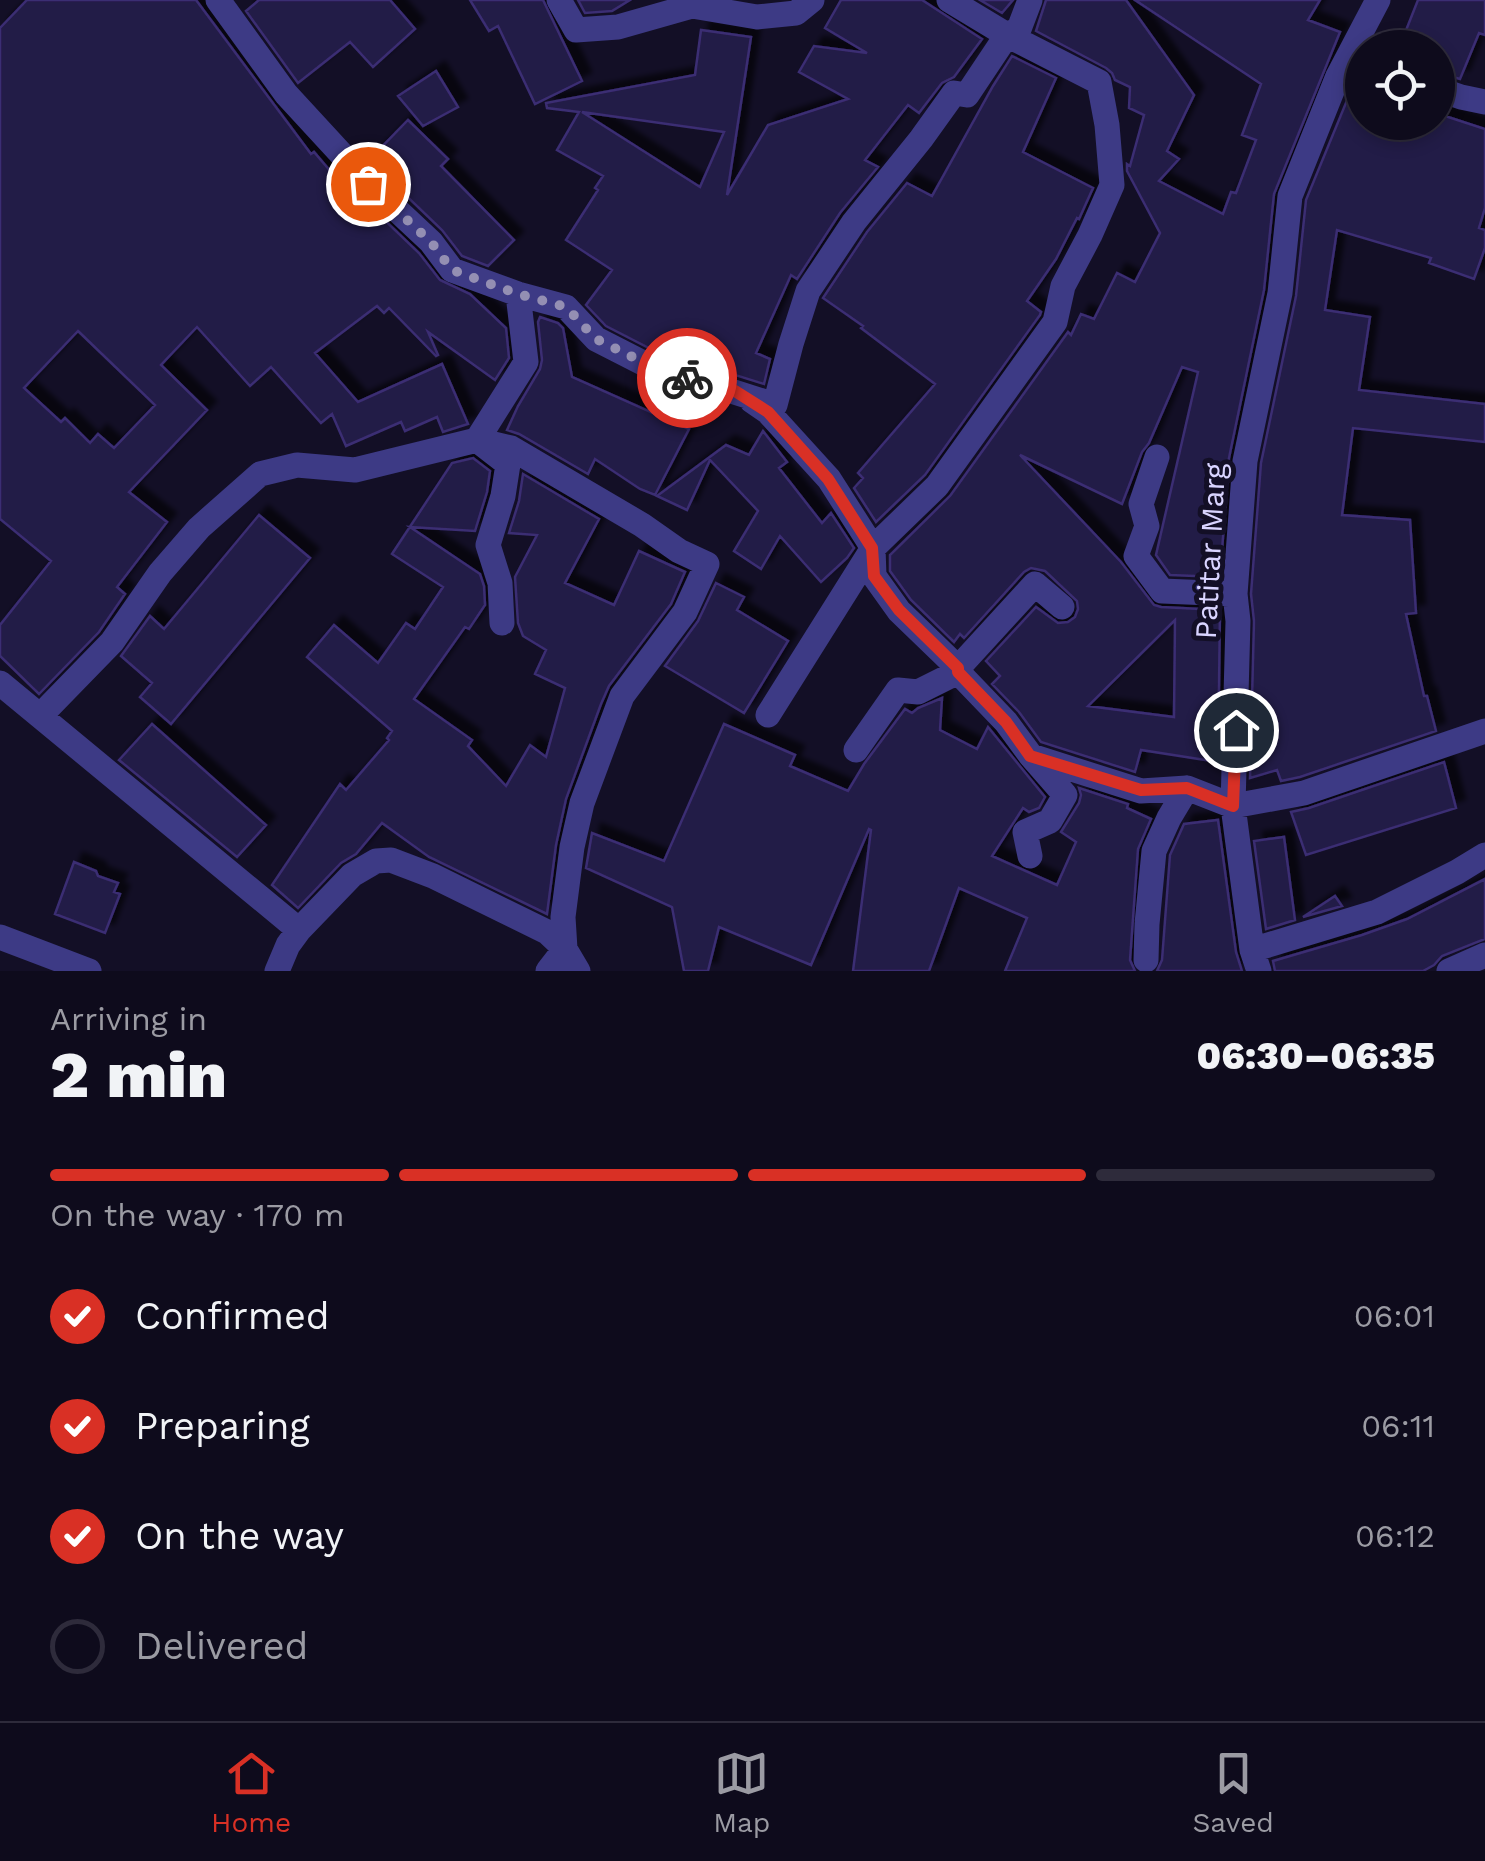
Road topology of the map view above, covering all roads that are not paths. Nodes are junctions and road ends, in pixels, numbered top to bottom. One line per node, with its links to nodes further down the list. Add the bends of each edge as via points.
1 (218, 0): 12 (street, via 286,94 452,270)
2 (558, 0): 3 (street, via 576,30 618,27 692,6 757,18 796,13)
3 (812, 0)
4 (948, 0): 8 (street)
5 (1030, 0): 8 (street, via 1019,29)
6 (1378, 0): 7 (street, Patitar Marg)
7 (1367, 30)
8 (1007, 36): 13 (street, via 967,95 954,93 808,291 775,406); 16 (street, via 1099,82 1112,186 1063,286 1055,322 937,486)
9 (1345, 69): 17 (street, Patitar Marg, via 1290,196 1280,293 1245,462)
10 (1455, 95): 11 (street)
11 (1485, 102)
12 (518, 294): 13 (street, via 566,307 596,339 643,362); 14 (street, via 526,362)
13 (735, 391): 16 (street, via 768,412 828,479)
14 (477, 440): 19 (street, via 508,464 488,545 500,583); 23 (street, via 355,470 297,465 260,474 199,528 112,642); 34 (street, via 510,448 707,564 686,612 622,696 589,785 562,917)
15 (1157, 458): 17 (street, via 1141,504 1147,526 1136,556 1162,590)
16 (872, 548): 20 (street, via 874,576); 22 (street)
17 (1235, 594): 28 (street, Patitar Marg)
18 (1062, 607): 20 (street, via 1035,584)
19 (502, 623)
20 (958, 670): 25 (street, via 918,692 898,690); 26 (street)
21 (3, 693): 23 (street)
22 (768, 715)
23 (40, 716): 31 (street)
24 (1485, 731): 28 (street, via 1304,793)
25 (856, 750)
26 (1030, 756): 27 (street, via 1141,790); 30 (street, via 1065,796 1050,822 1025,832)
27 (1187, 788): 28 (street); 35 (street, via 1154,851)
28 (1233, 806): 36 (street, Patitar Marg)
29 (1485, 854): 36 (street, via 1378,912)
30 (1030, 856)
31 (299, 930): 34 (street, via 352,874 391,860 547,932); 38 (street)
32 (0, 937): 37 (street)
33 (1485, 955): 40 (street)
34 (572, 960): 39 (street)
35 (1146, 960)
36 (1256, 960)
37 (89, 971)
38 (277, 971)
39 (548, 971)
40 (1448, 971)

